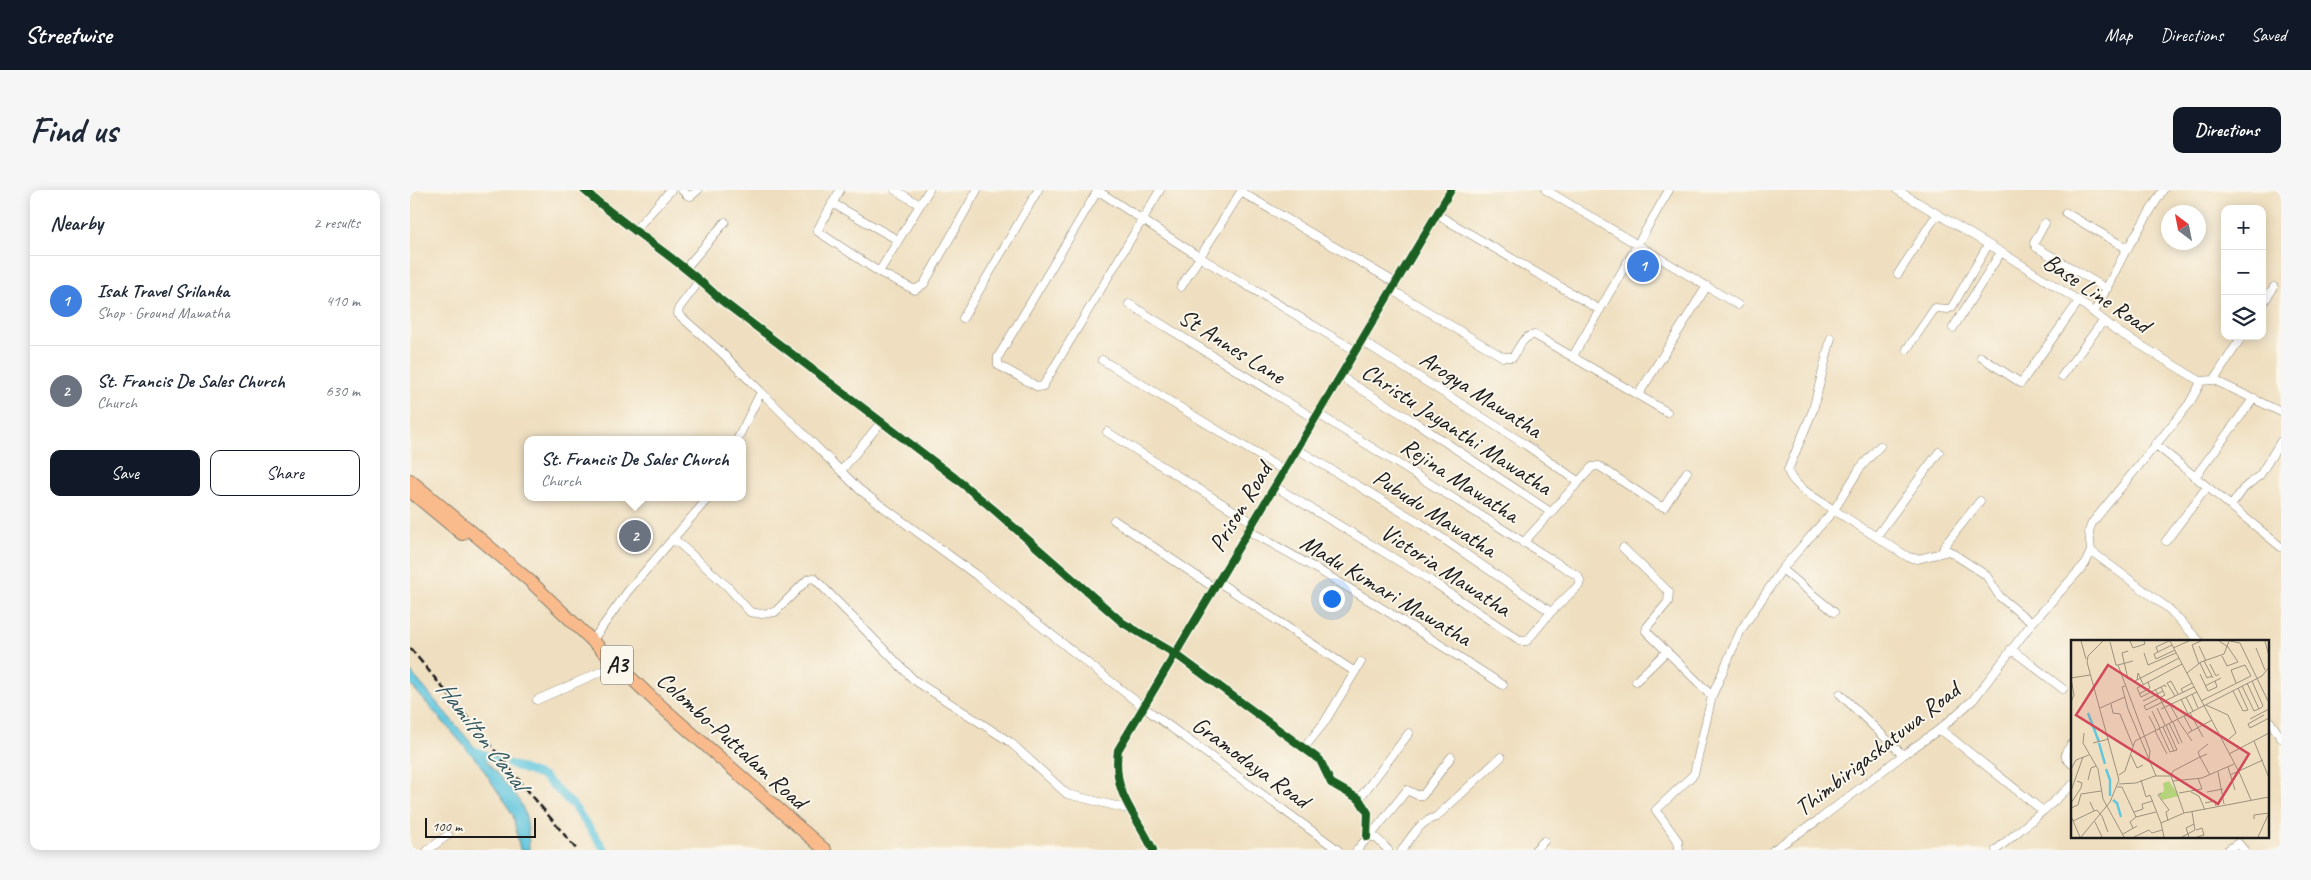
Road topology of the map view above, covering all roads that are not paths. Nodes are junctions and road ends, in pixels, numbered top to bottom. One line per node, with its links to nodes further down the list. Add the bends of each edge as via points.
1 (584, 190): 27 (street)
2 (671, 190): 27 (street)
3 (682, 190): 4 (street, via 690,196)
4 (698, 190)
5 (828, 190): 18 (street)
6 (895, 190): 20 (street)
7 (929, 190): 20 (street)
8 (977, 190): 35 (street, via 924,284 918,289)
9 (1038, 190): 49 (street)
10 (1097, 190): 24 (street); 24 (street, via 998,357 998,365 1038,387 1043,386)
11 (1160, 190): 24 (street)
12 (1451, 190): 22 (street, Prison Road)
13 (1546, 190): 29 (street)
14 (1669, 190): 29 (street)
15 (1897, 190): 23 (street, Base Line Road)
16 (2163, 190): 31 (street)
17 (1242, 191): 33 (street); 38 (street)
18 (839, 192): 19 (street)
19 (832, 203): 28 (street); 35 (street, via 817,231)
20 (920, 205): 28 (street)
21 (2066, 213): 31 (street)
22 (1436, 214): 38 (street, Prison Road); 47 (street)
23 (1937, 214): 30 (street, Base Line Road); 36 (street)
24 (1141, 221): 33 (street)
25 (725, 222): 34 (street)
26 (2045, 223): 42 (street, via 2034,243 2036,247)
27 (634, 231): 34 (street)
28 (898, 240): 35 (street)
29 (1638, 244): 39 (street); 47 (street)
30 (1988, 245): 32 (street, Base Line Road); 55 (street, via 1952,307 1935,308)
31 (2128, 248): 42 (street)
32 (2001, 252): 44 (street, Base Line Road); 51 (street)
33 (1200, 258): 40 (street); 56 (street)
34 (685, 269): 37 (street)
35 (878, 272)
36 (1898, 274)
37 (700, 280): 64 (street, Gramodaya Road, via 678,314); 70 (street, via 720,300)
38 (1394, 286): 53 (street, Prison Road); 57 (street, via 1503,357 1513,357 1530,335 1536,335)
39 (1707, 286): 46 (street); 65 (street)
40 (1182, 287)
41 (2274, 287): 43 (street)
42 (2107, 289): 48 (street)
43 (2266, 300)
44 (2078, 301): 48 (street, Base Line Road); 58 (street, via 2021,383)
45 (1130, 304): 69 (street, St Annes Lane)
46 (1738, 305)
47 (1600, 310): 57 (street)
48 (2094, 313): 50 (street, Base Line Road)
49 (963, 318)
50 (2103, 321): 60 (street); 63 (street, Base Line Road)
51 (1953, 328)
52 (1831, 338): 90 (street, via 1813,410 1788,470 1789,476 1807,492)
53 (1362, 340): 56 (street, Prison Road); 83 (street, Arogya Mawatha)
54 (2239, 340): 62 (street)
55 (1907, 349)
56 (1356, 351): 61 (street, Prison Road)
57 (1573, 356): 65 (street)
58 (1981, 357)
59 (1102, 360): 78 (street)
60 (2062, 376)
61 (1340, 377): 69 (street, Prison Road); 91 (street, Christu Jayanthi Mawatha, via 1415,422)
62 (2214, 380): 63 (street); 66 (street)
63 (2200, 381): 74 (street, via 2188,404)
64 (761, 392): 72 (street); 79 (street, Gramodaya Road)
65 (1638, 395): 67 (street)
66 (2254, 398): 68 (street); 81 (street)
67 (1667, 412)
68 (2281, 412)
69 (1316, 417): 76 (street, Prison Road); 98 (street, Rejina Mawatha)
70 (882, 421): 79 (street); 113 (street, via 993,508 1123,622)
71 (1107, 432): 93 (street)
72 (739, 436)
73 (2281, 441): 89 (street, via 2260,475 2244,488)
74 (2155, 444): 81 (street); 101 (street, via 2092,523 2089,531)
75 (1880, 446): 90 (street, via 1860,468)
76 (1297, 449): 78 (street, Prison Road); 106 (street, Pubudu Mawatha, via 1420,523)
77 (1939, 452): 95 (street)
78 (1283, 470): 84 (street, Prison Road)
79 (841, 471): 123 (street, Gramodaya Road, via 860,490 976,575)
80 (1687, 472): 83 (street, via 1664,507 1599,466 1592,468)
81 (2196, 477): 85 (street)
82 (410, 480): 109 (highway, Colombo-Puttalam Road / A3, via 530,581)
83 (1579, 482): 91 (street)
84 (1274, 486): 93 (street, Prison Road); 106 (street, Victoria Mawatha, via 1430,580 1521,641 1527,641)
85 (2207, 487): 89 (street); 97 (street)
86 (410, 491): 115 (highway, Colombo-Puttalam Road / A3, via 516,578)
87 (705, 501): 96 (street)
88 (1980, 501): 102 (street)
89 (2231, 506): 99 (street)
90 (1834, 510): 95 (street); 103 (street)
91 (1552, 513): 98 (street)
92 (1114, 520): 105 (street)
93 (1252, 522): 94 (street, Prison Road)
94 (1247, 530): 105 (street, Prison Road); 118 (street, Madu Kumari Mawatha, via 1312,564)
95 (1876, 537): 102 (street, via 1918,560)
96 (673, 538): 109 (street); 136 (street, via 750,612 775,612 814,578 914,680 1010,742 1067,794)
97 (2166, 541)
98 (1523, 543): 104 (street, Rejina Mawatha)
99 (2281, 547)
100 (1623, 548): 112 (street, via 1669,592 1668,602 1646,631)
101 (2091, 551): 108 (street, Thimbirigaskatuwa Road, via 2085,564); 110 (street, via 2169,609)
102 (1942, 552): 108 (street, via 1949,552 1986,575 2000,597)
103 (1782, 569): 107 (street); 121 (street, via 1741,630)
104 (1580, 580): 106 (street, Victoria Mawatha)
105 (1215, 584): 113 (street, Prison Road); 116 (street)
106 (1551, 612)
107 (1834, 612)
108 (2032, 624): 111 (street, Thimbirigaskatuwa Road)
109 (592, 640): 143 (highway, Colombo-Puttalam Road / A3, via 654,700)
110 (2198, 640)
111 (2011, 650): 119 (street); 125 (street, Thimbirigaskatuwa Road, via 1973,700)
112 (1667, 651): 117 (street); 121 (street)
113 (1174, 653): 123 (street, Prison Road); 129 (street)
114 (1361, 662): 116 (street)
115 (609, 668): 122 (street); 142 (highway, Colombo-Puttalam Road / A3)
116 (1355, 672): 129 (street, via 1324,724)
117 (1636, 681)
118 (1503, 685)
119 (2063, 689)
120 (1840, 694): 130 (street)
121 (1712, 696): 150 (street, via 1694,774 1656,810 1678,841)
122 (537, 700)
123 (1142, 706): 136 (street, Prison Road, via 1118,750 1116,772); 145 (street, Gramodaya Road)
124 (2268, 718): 127 (street)
125 (1940, 729): 130 (street, Thimbirigaskatuwa Road); 137 (street)
126 (1409, 733): 135 (street)
127 (2281, 738)
128 (2071, 745): 133 (street, via 2066,758)
129 (1304, 748): 135 (street, via 1320,760 1330,783)
130 (1903, 755): 151 (street, Thimbirigaskatuwa Road, via 1820,819)
131 (1451, 757): 139 (street, via 1423,795 1407,790)
132 (1501, 757): 148 (street, via 1436,817 1419,826)
133 (2071, 763)
134 (2071, 786): 137 (street)
135 (1359, 800): 139 (street, via 1368,813)
136 (1128, 809): 144 (street, Prison Road)
137 (2043, 811): 152 (street)
138 (448, 835): 141 (street)
139 (1369, 836): 146 (street); 147 (street, via 1375,836)
140 (1544, 841): 149 (street)
141 (428, 850)
142 (813, 850)
143 (825, 850)
144 (1153, 850)
145 (1338, 850)
146 (1358, 850)
147 (1388, 850)
148 (1402, 850)
149 (1534, 850)
150 (1679, 850)
151 (1773, 850)
152 (1996, 850)
153 (2228, 850): 154 (street, via 2238,843)
154 (2244, 850)

